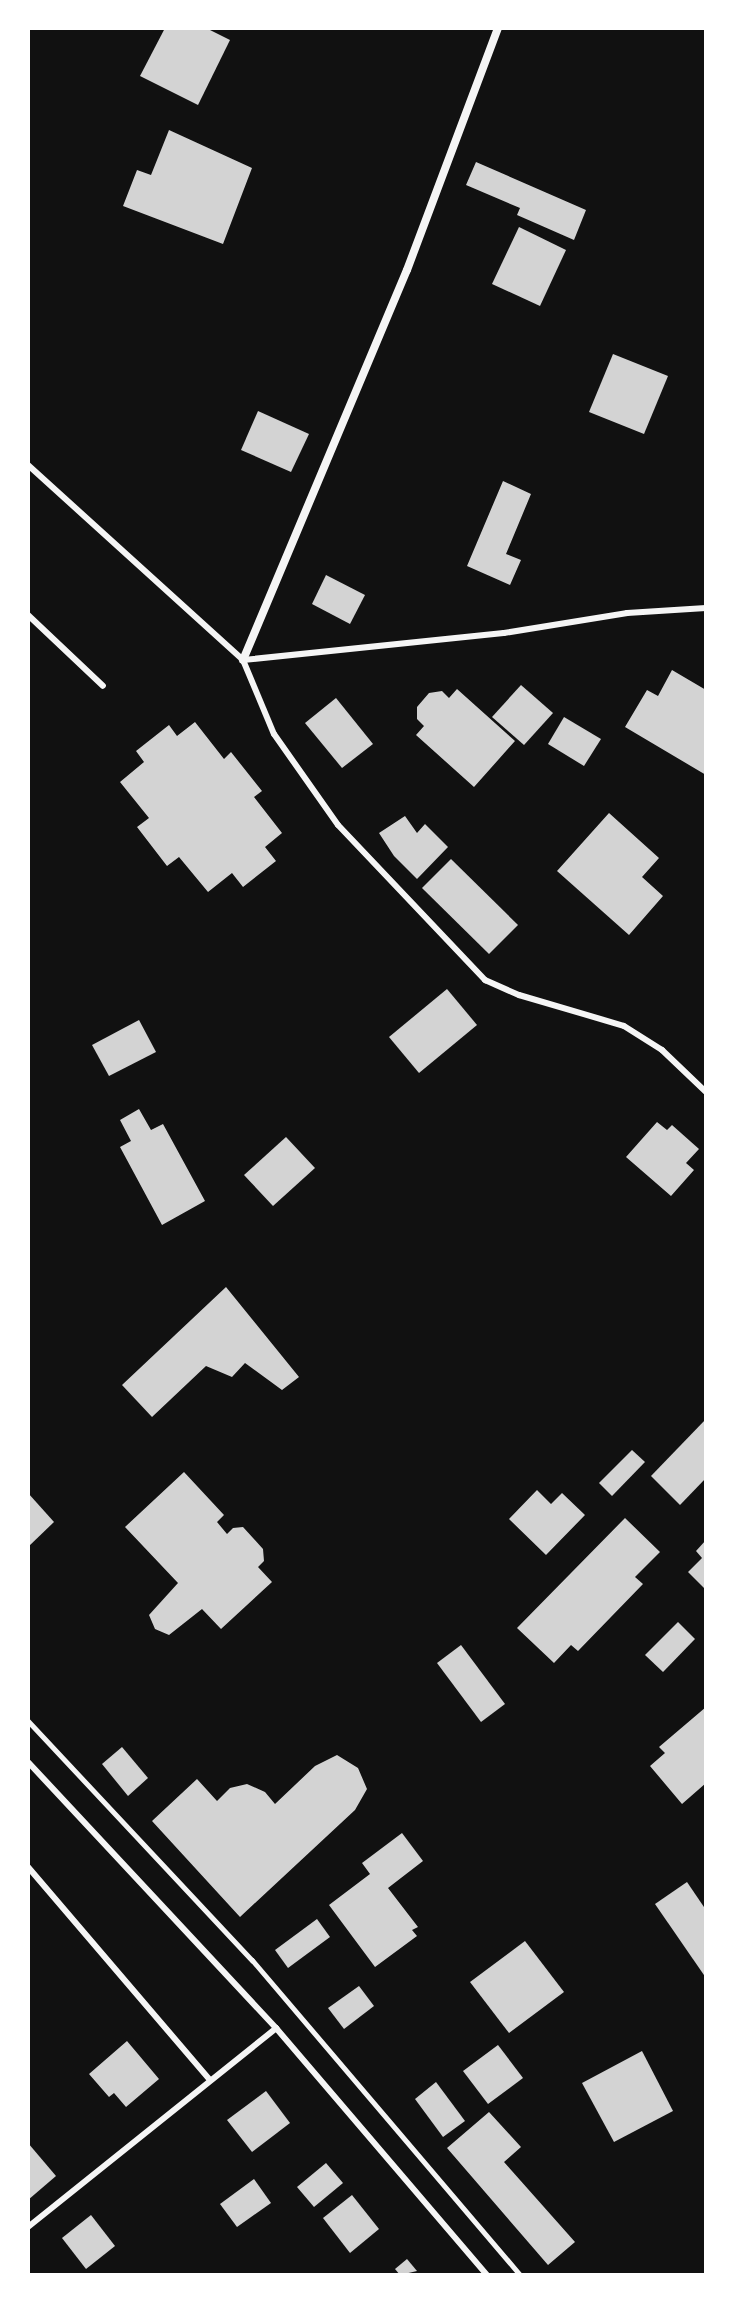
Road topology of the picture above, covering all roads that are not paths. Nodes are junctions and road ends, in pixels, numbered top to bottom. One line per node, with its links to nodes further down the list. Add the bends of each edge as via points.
1 (498, 28): 5 (street, via 407,270)
2 (28, 465): 5 (lane)
3 (706, 608): 5 (lane)
4 (28, 615): 6 (lane)
5 (243, 660): 7 (lane, via 274,734 338,825 485,980 624,1026 662,1050)
6 (103, 686)
7 (706, 1092)
8 (28, 1762): 10 (lane)
9 (28, 1867): 11 (lane)
10 (276, 2028): 11 (lane); 13 (lane)
11 (209, 2079): 12 (lane)
12 (28, 2227)
13 (487, 2275)

